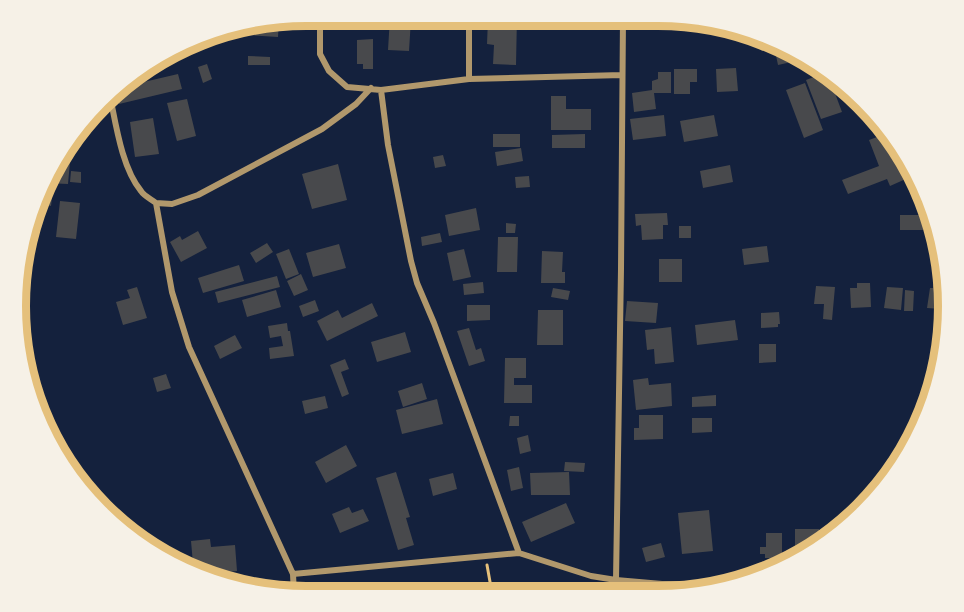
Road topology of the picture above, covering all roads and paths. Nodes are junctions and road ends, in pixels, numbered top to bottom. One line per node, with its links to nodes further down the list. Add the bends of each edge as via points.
1 (320, 26): 6 (street, via 320,54 329,71 347,87)
2 (469, 26): 5 (street)
3 (623, 26): 4 (street)
4 (622, 75): 5 (street); 13 (street)
5 (469, 79): 7 (street)
6 (371, 88): 7 (street); 9 (street, via 322,129 198,195 172,204)
7 (381, 90): 10 (street, via 388,145 417,282)
8 (112, 104): 9 (street, via 130,175 142,193)
9 (156, 202): 12 (street, via 172,292 189,347)
10 (519, 553): 11 (street); 13 (street)
11 (485, 556): 12 (street); 17 (path)
12 (293, 574): 16 (street)
13 (616, 580): 14 (street)
14 (662, 584): 15 (street)
15 (695, 584)
16 (294, 586)
17 (491, 586)

